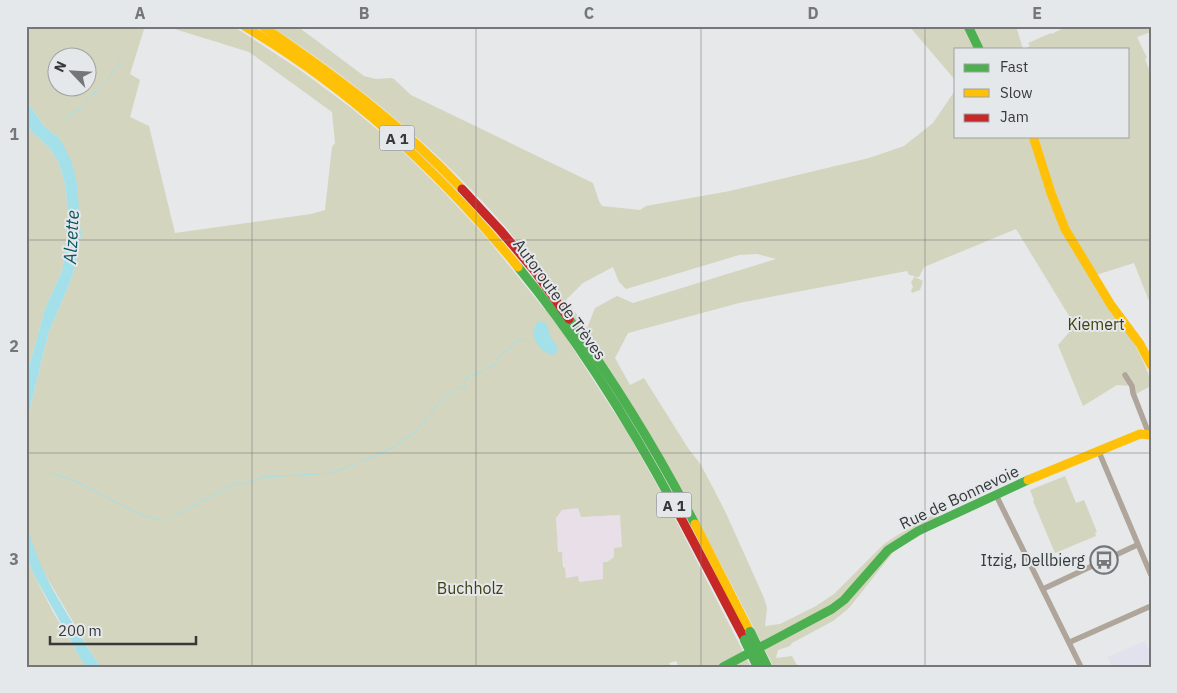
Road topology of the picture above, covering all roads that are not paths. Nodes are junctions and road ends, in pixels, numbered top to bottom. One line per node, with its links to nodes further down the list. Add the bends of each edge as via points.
1 (244, 26): 6 (main road, Autoroute de Trèves / A 1, via 304,65 394,136)
2 (262, 26): 6 (main road, Autoroute de Trèves / A 1, via 400,129 500,230)
3 (968, 26): 4 (main road)
4 (979, 48)
5 (1034, 138): 7 (main road, via 1065,229)
6 (530, 273): 16 (main road, Autoroute de Trèves / A 1, via 601,372 679,494)
7 (1151, 365)
8 (1126, 375): 9 (street)
9 (1150, 435): 10 (main road, Rue de Bonnevoie, via 1140,434)
10 (1099, 452): 11 (main road, Rue de Bonnevoie); 12 (street)
11 (996, 494): 14 (street); 18 (main road, Rue de Bonnevoie, via 902,539 832,609)
12 (1138, 545): 13 (street); 14 (street)
13 (1151, 575)
14 (1043, 589): 17 (street)
15 (1151, 606): 17 (street)
16 (747, 636): 19 (main road, Autoroute de Trèves / A 1, bridge); 20 (main road, Autoroute de Trèves / A 1, bridge)
17 (1070, 642): 21 (street)
18 (723, 667)
19 (758, 667)
20 (767, 667)
21 (1081, 667)

